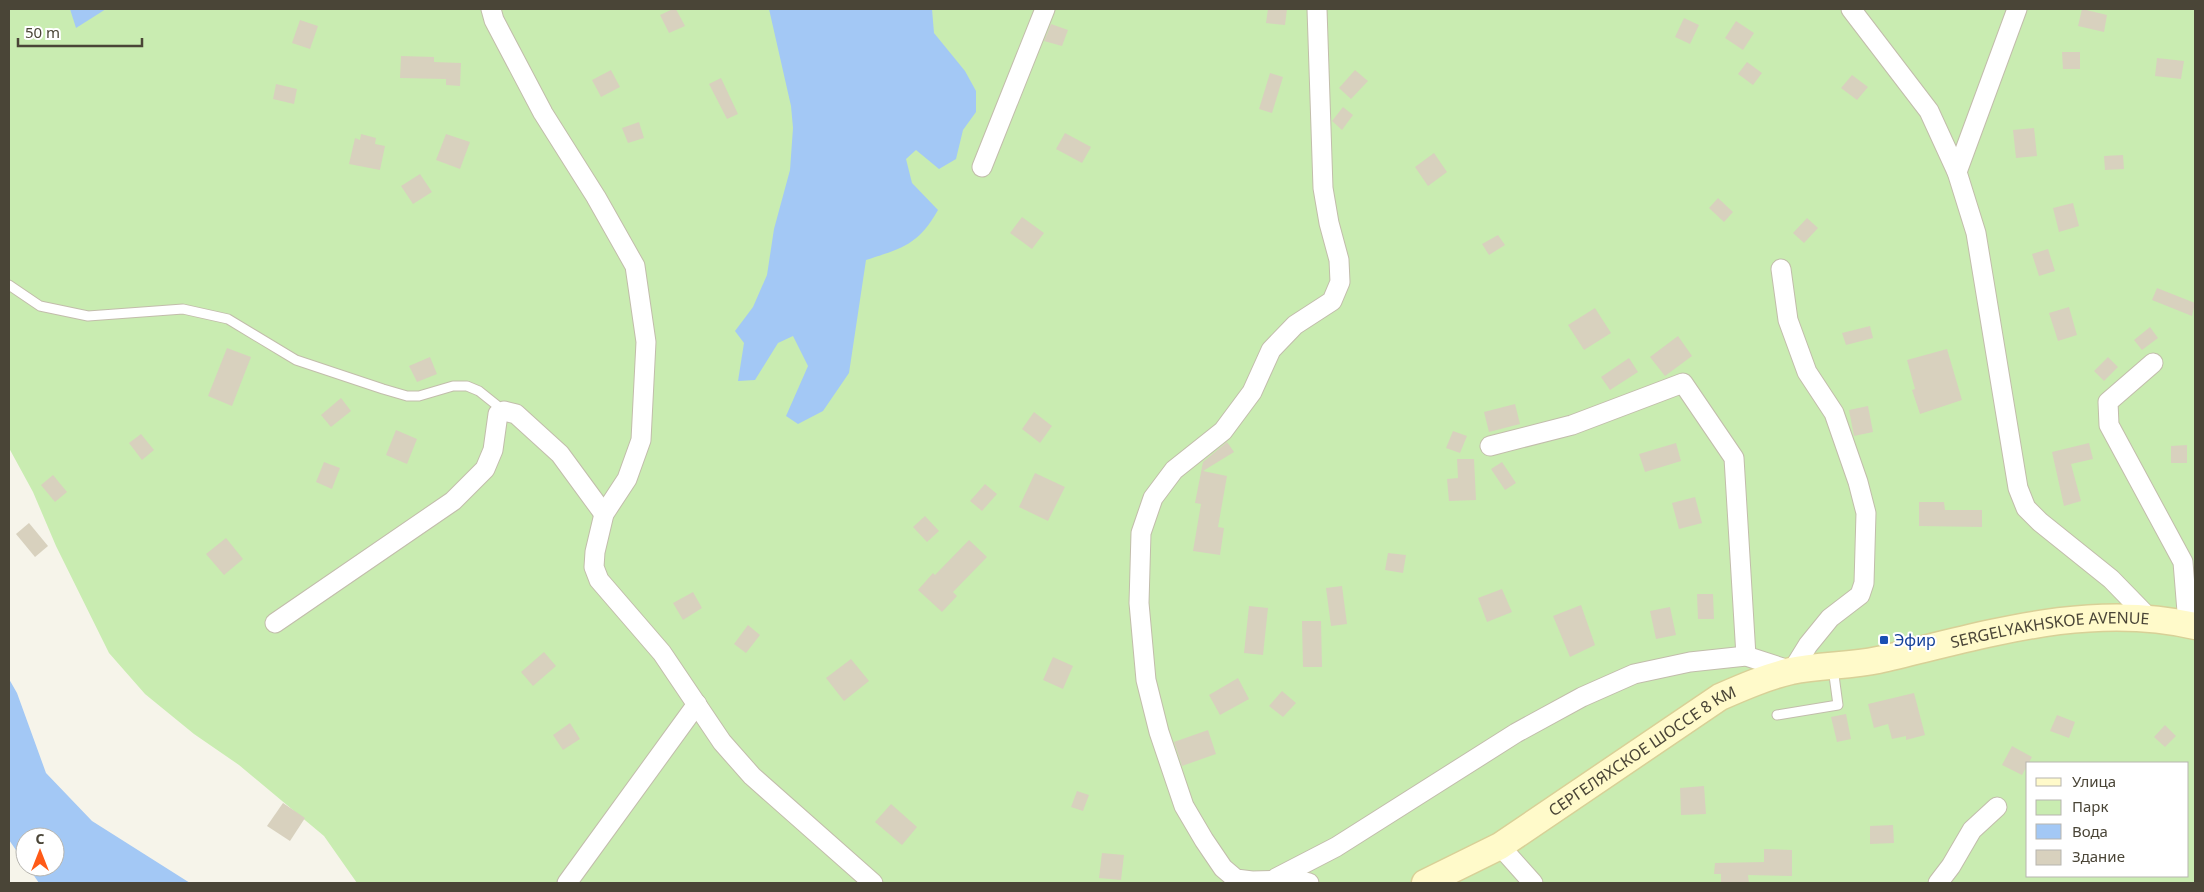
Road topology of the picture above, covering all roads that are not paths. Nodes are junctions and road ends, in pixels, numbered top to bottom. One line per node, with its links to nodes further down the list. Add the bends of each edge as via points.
1 (491, 9): 13 (street, via 543,113 635,266 646,342 641,440 627,479)
2 (1044, 9): 6 (street)
3 (1317, 9): 25 (street, via 1323,188 1339,260 1340,282 1332,301 1294,325 1271,350 1252,392 1223,430 1174,470 1153,498 1141,532 1139,603 1146,680 1172,775 1184,806 1223,868 1236,878)
4 (1852, 9): 7 (street, via 1929,111)
5 (2017, 9): 7 (street)
6 (982, 168)
7 (1957, 172): 14 (street, via 1976,234 2018,488 2026,508 2112,579)
8 (1781, 269): 20 (street, via 1788,320 1807,372 1834,413 1866,513 1864,583 1860,595 1830,618)
9 (9, 285): 11 (lane, via 40,306 88,316 183,309 228,319 296,360 407,396 466,386)
10 (2154, 364): 16 (street, via 2108,402 2108,425 2183,562)
11 (504, 411): 13 (street, via 516,414 560,454); 15 (street, via 498,414 493,450 485,469 453,501)
12 (1490, 446): 17 (street, via 1572,425 1683,383 1734,458)
13 (604, 514): 21 (street, via 595,552 594,567 599,580 662,653)
14 (2149, 618): 16 (main road, SERGELYAKHSKOE AVENUE); 18 (main road, SERGELYAKHSKOE AVENUE, via 2059,620 1999,630)
15 (275, 623)
16 (2192, 625)
17 (1746, 656): 20 (street); 25 (street, via 1690,662 1634,674 1582,697 1516,733 1336,848)
18 (1875, 661): 19 (main road, СЕРГЕЛЯХСКОЕ ШОССЕ 8 КМ)
19 (1832, 665): 20 (main road, СЕРГЕЛЯХСКОЕ ШОССЕ 8 КМ); 22 (lane, via 1838,705)
20 (1792, 671): 24 (main road, СЕРГЕЛЯХСКОЕ ШОССЕ 8 КМ, via 1720,697)
21 (697, 704): 26 (street); 27 (street, via 722,742 752,776)
22 (1777, 715)
23 (1997, 807): 31 (street, via 1972,830)
24 (1500, 846): 29 (main road, СЕРГЕЛЯХСКОЕ ШОССЕ 8 КМ); 30 (street)
25 (1267, 882): 28 (street, via 1297,880)
26 (567, 883)
27 (873, 883)
28 (1309, 883)
29 (1425, 883)
30 (1533, 883)
31 (1938, 883)

